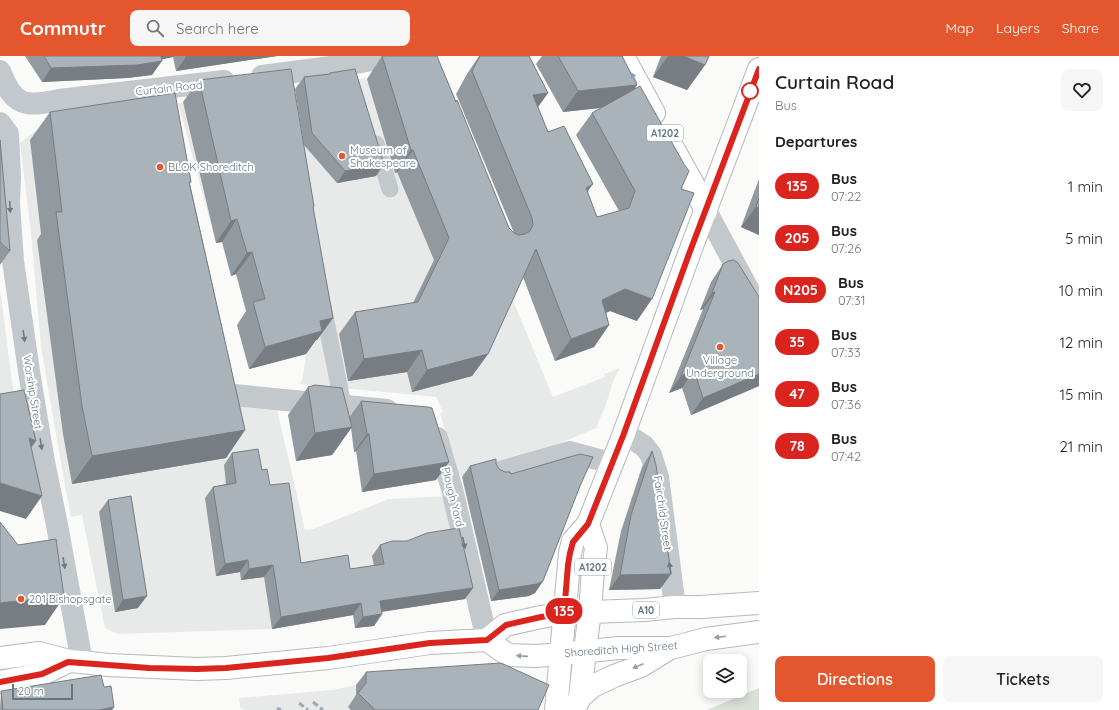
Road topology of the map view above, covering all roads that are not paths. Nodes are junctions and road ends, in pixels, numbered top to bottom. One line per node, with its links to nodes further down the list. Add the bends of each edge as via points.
1 (392, 56): 4 (street, Curtain Road, via 354,72 284,83 164,98 59,100 37,105 27,104 10,93)
2 (623, 56): 8 (main road, A1202, one-way to 2)
3 (759, 69): 8 (main road, A1202)
4 (0, 71)
5 (0, 122): 30 (street, Worship Street, one-way to 30, via 8,134 13,260 30,378 57,525)
6 (373, 131): 7 (street)
7 (390, 189)
8 (706, 210): 9 (street); 16 (main road, A1202)
9 (753, 284): 11 (street)
10 (319, 286): 13 (street)
11 (759, 309)
12 (215, 355): 13 (street, via 224,394)
13 (343, 405): 14 (street)
14 (405, 411)
15 (432, 421): 25 (street, Plough Yard, one-way to 25, via 452,489)
16 (623, 436): 17 (main road, A1202); 21 (street, Fairchild Street, one-way to 16, via 658,477 651,455 644,446)
17 (611, 463): 18 (street, via 570,452); 19 (main road, A1202)
18 (500, 472)
19 (588, 524): 22 (main road, A1202, via 596,548); 23 (main road, A1202, via 573,542 570,553)
20 (759, 603): 21 (main road, A10)
21 (675, 607): 22 (main road, A10)
22 (590, 611): 23 (main road, A10); 27 (main road, A1202)
23 (564, 613): 25 (main road, A10, via 506,625); 28 (main road, A1202)
24 (759, 632): 26 (main road, Shoreditch High Street, one-way to 26, via 706,639)
25 (487, 640): 28 (main road, Shoreditch High Street, one-way to 25, via 508,655); 30 (main road, via 430,643 328,658 226,668 149,668)
26 (671, 648): 27 (main road, Shoreditch High Street); 32 (main road, A1202, one-way to 32, via 641,666 594,686)
27 (585, 651): 28 (main road, Shoreditch High Street); 32 (main road, A1202)
28 (561, 654): 33 (main road, A1202)
29 (0, 658): 30 (main road, via 39,653)
30 (75, 662): 31 (main road, via 42,674)
31 (0, 682)
32 (577, 703)
33 (556, 710)

